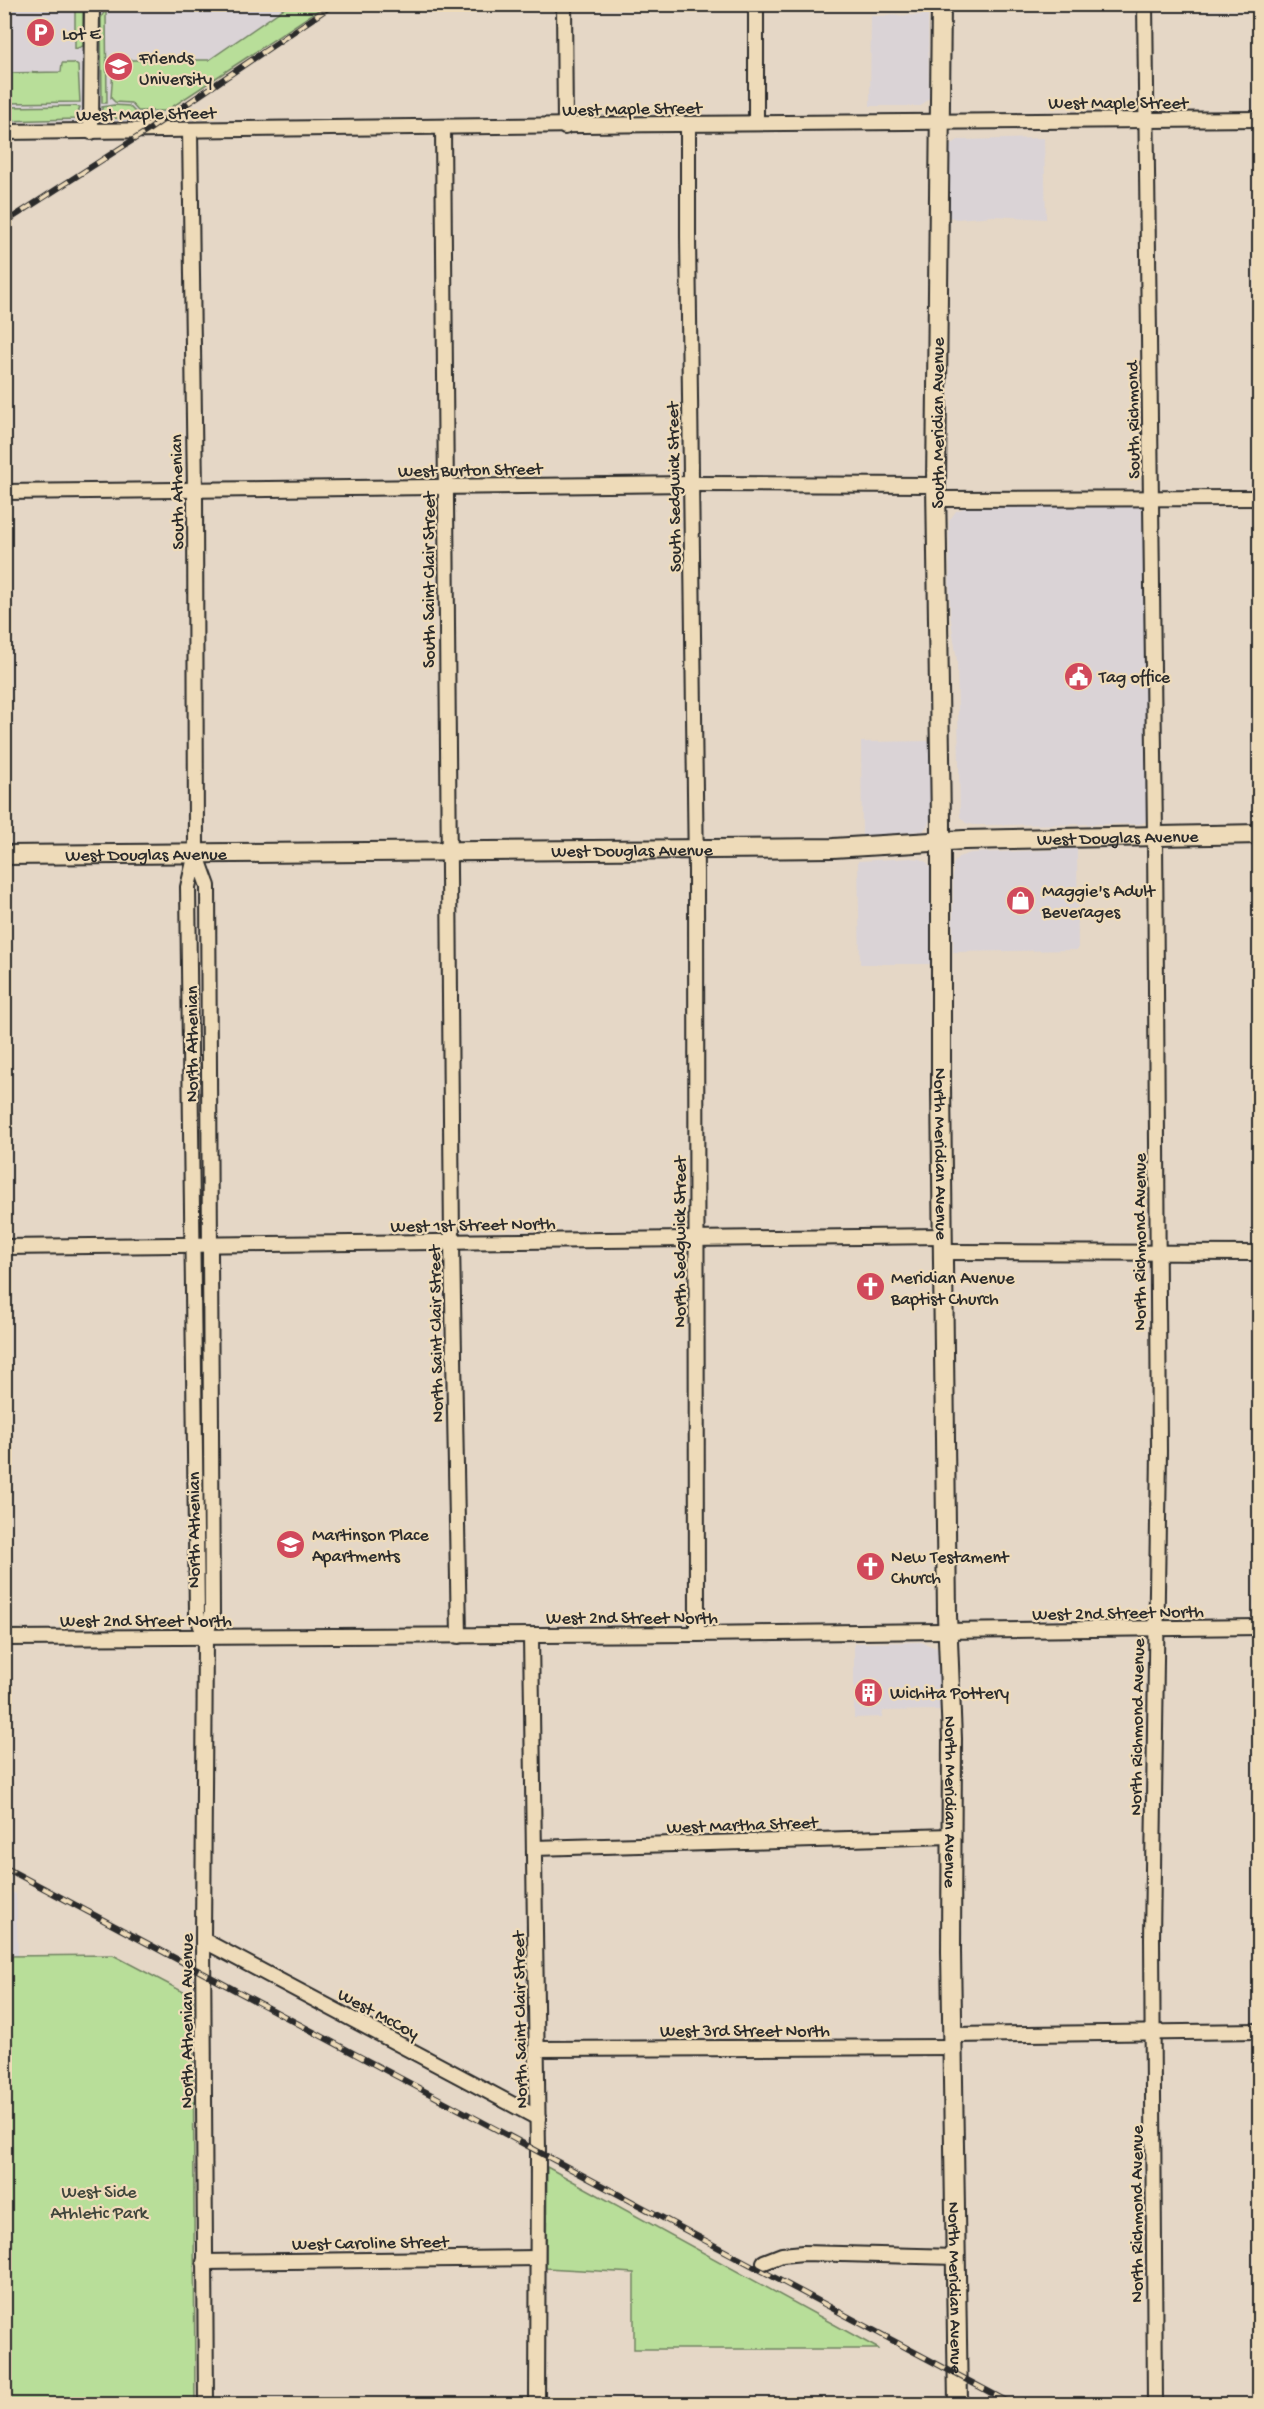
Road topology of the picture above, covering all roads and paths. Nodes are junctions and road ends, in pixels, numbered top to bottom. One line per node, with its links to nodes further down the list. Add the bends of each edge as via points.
1 (92, 4): 15 (street)
2 (564, 4): 11 (street)
3 (756, 4): 9 (street)
4 (941, 4): 7 (main road, South Meridian Avenue)
5 (1145, 4): 8 (street, South Richmond)
6 (1260, 119): 8 (street, West Maple Street)
7 (939, 120): 8 (street, West Maple Street); 9 (street, West Maple Street); 20 (main road, South Meridian Avenue)
8 (1146, 120): 21 (street, South Richmond)
9 (756, 123): 10 (street, West Maple Street)
10 (688, 125): 11 (street, West Maple Street); 16 (street, South Sedgwick Street)
11 (565, 127): 12 (street, West Maple Street)
12 (443, 128): 13 (street, West Maple Street); 17 (street, South Saint Clair Street)
13 (190, 131): 15 (street, West Maple Street); 18 (street, South Athenian)
14 (4, 132): 15 (street, West Maple Street)
15 (91, 132)
16 (691, 484): 17 (street, West Burton Street); 20 (street, West Burton Street); 26 (street, South Sedgwick Street)
17 (445, 488): 18 (street, West Burton Street); 27 (street, South Saint Clair Street)
18 (195, 490): 19 (street, West Burton Street); 28 (street, South Athenian)
19 (4, 492)
20 (936, 492): 21 (street, West Burton Street); 25 (main road, South Meridian Avenue)
21 (1151, 498): 22 (street, West Burton Street); 24 (street, South Richmond)
22 (1260, 498)
23 (1260, 834): 24 (main road, West Douglas Avenue)
24 (1155, 835): 25 (main road, West Douglas Avenue); 36 (street, North Richmond Avenue)
25 (941, 841): 26 (main road, West Douglas Avenue, via 832,849); 32 (main road, North Meridian Avenue)
26 (695, 849): 27 (main road, West Douglas Avenue); 30 (street, North Sedgwick Street)
27 (448, 851): 28 (main road, West Douglas Avenue); 31 (street, North Saint Clair Street)
28 (196, 853): 29 (main road, West Douglas Avenue); 33 (street, North Athenian, via 208,886); 34 (street, North Athenian, via 188,887)
29 (4, 855)
30 (697, 1240): 31 (street, West 1st Street North); 32 (street, West 1st Street North); 41 (street, North Sedgwick Street)
31 (452, 1243): 33 (street, West 1st Street North); 42 (street, North Saint Clair Street)
32 (943, 1244): 36 (street, West 1st Street North); 40 (main road, North Meridian Avenue)
33 (210, 1245): 34 (street, West 1st Street North); 45 (street, North Athenian, via 212,1614)
34 (193, 1246): 35 (street, West 1st Street North); 45 (street, North Athenian, via 197,1614)
35 (4, 1247)
36 (1156, 1253): 37 (street, West 1st Street North); 39 (street, North Richmond Avenue)
37 (1260, 1253)
38 (1260, 1628): 39 (street, West 2nd Street North)
39 (1156, 1629): 40 (street, West 2nd Street North); 50 (street, North Richmond Avenue)
40 (948, 1632): 41 (street, West 2nd Street North); 46 (main road, North Meridian Avenue)
41 (697, 1634): 43 (street, West 2nd Street North)
42 (459, 1636): 43 (street, West 2nd Street North); 45 (street, West 2nd Street North)
43 (531, 1636): 47 (street, North Saint Clair Street)
44 (4, 1638): 45 (street, West 2nd Street North)
45 (205, 1638): 48 (street, North Athenian Avenue)
46 (951, 1836): 47 (street, West Martha Street); 51 (main road, North Meridian Avenue)
47 (534, 1848): 52 (street, North Saint Clair Street)
48 (203, 1940): 53 (street, West McCoy); 56 (street, North Athenian Avenue)
49 (1260, 2031): 50 (street, West 3rd Street North)
50 (1153, 2032): 51 (street, West 3rd Street North); 61 (street, North Richmond Avenue)
51 (953, 2041): 52 (street, West 3rd Street North); 54 (main road, North Meridian Avenue)
52 (537, 2049): 53 (street, North Saint Clair Street)
53 (538, 2118): 55 (street, North Saint Clair Street)
54 (956, 2257): 57 (street, via 803,2253); 60 (main road, North Meridian Avenue)
55 (537, 2258): 56 (street, West Caroline Street); 59 (street, North Saint Clair Street)
56 (204, 2262): 58 (street, North Athenian Avenue)
57 (764, 2262)
58 (206, 2404)
59 (537, 2404)
60 (958, 2404)
61 (1155, 2404)

